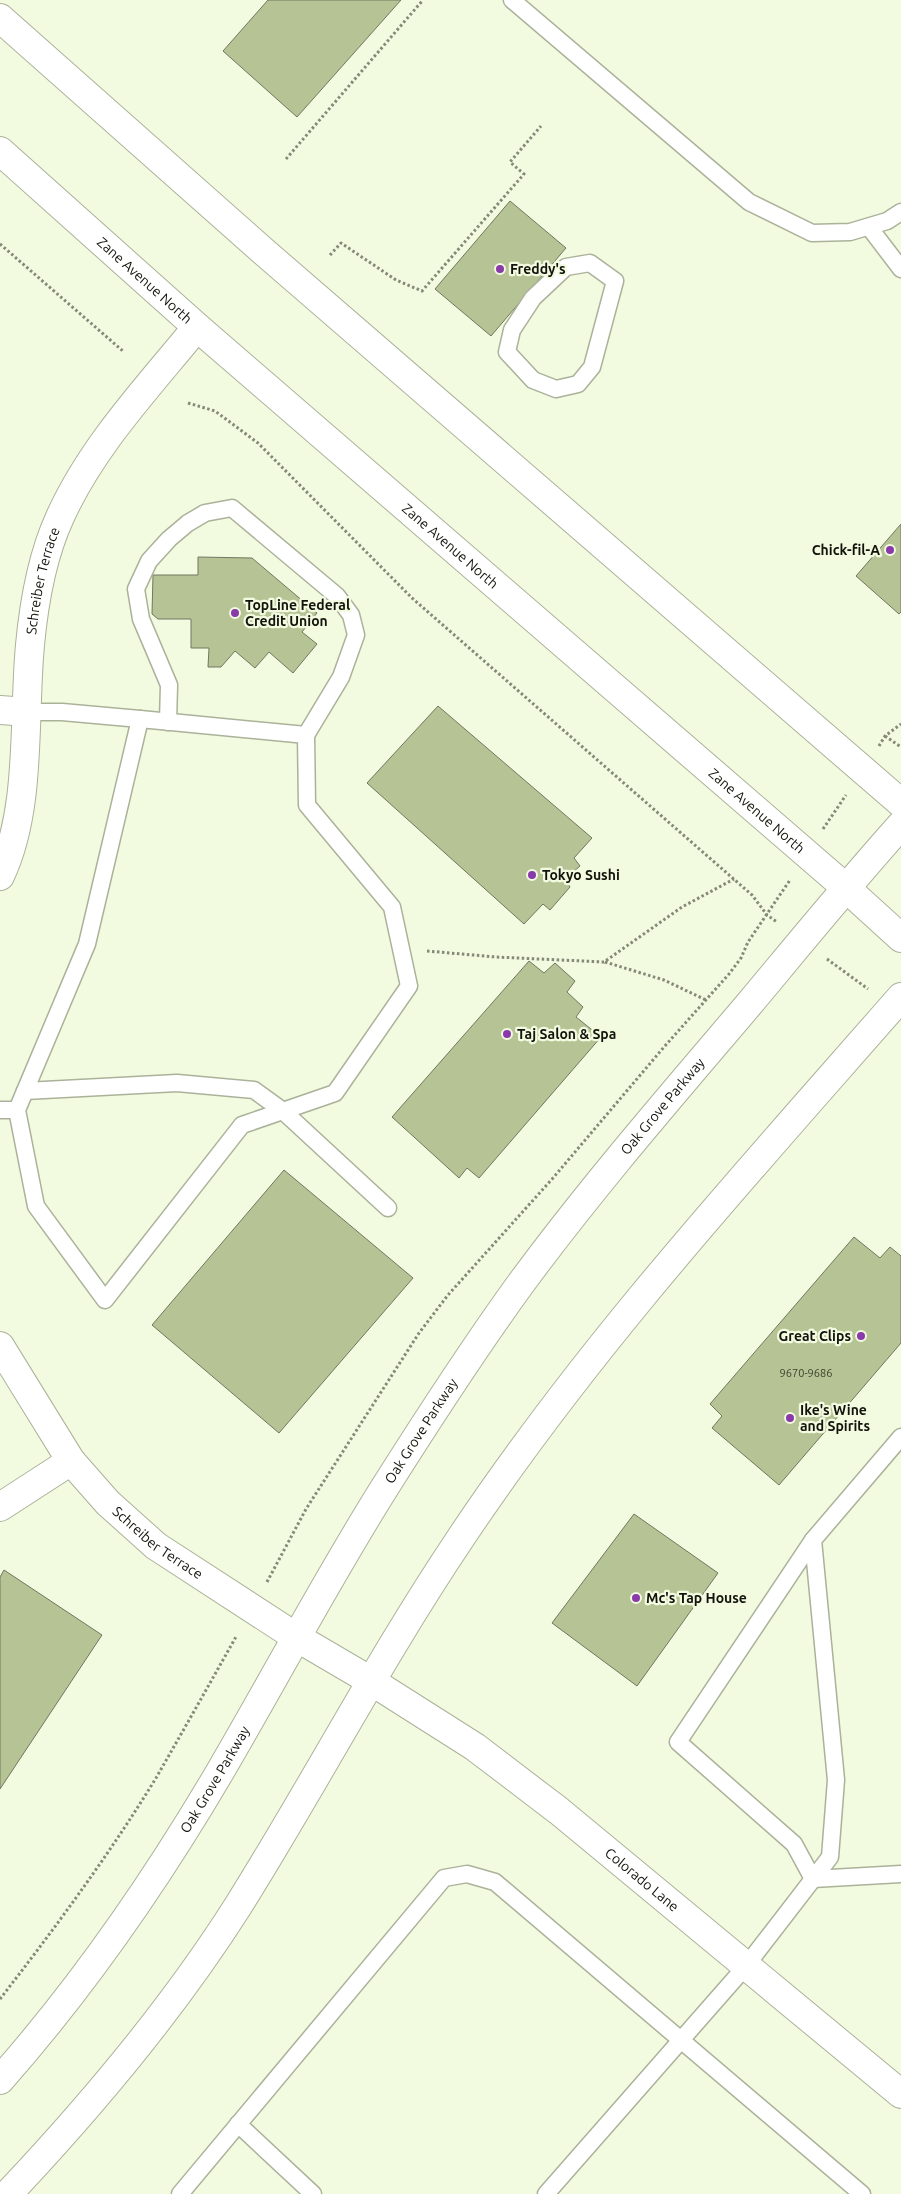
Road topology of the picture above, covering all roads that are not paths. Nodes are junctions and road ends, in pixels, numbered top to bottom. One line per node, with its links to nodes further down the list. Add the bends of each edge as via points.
1 (512, 0): 5 (lane, via 749,202 812,233 850,232)
2 (0, 18): 14 (street, via 263,251)
3 (0, 151): 8 (street, Zane Avenue North)
4 (901, 212): 5 (lane, via 887,221)
5 (869, 226): 6 (lane)
6 (901, 270)
7 (615, 281): 7 (lane, via 592,367 578,384 556,389 533,380 507,352 512,330 533,298 566,267 590,263)
8 (197, 327): 10 (street, Schreiber Terrace, via 109,436 83,473 60,517 46,553 38,589 30,645); 17 (street, Zane Avenue North)
9 (0, 710): 10 (street)
10 (27, 712): 11 (lane); 16 (street, Schreiber Terrace, via 19,815)
11 (140, 720): 12 (lane); 20 (lane, via 87,944)
12 (168, 722): 13 (lane); 13 (lane, via 170,685 141,619 136,589 149,561 169,539 205,513 232,508 337,596 351,615 356,635 341,677)
13 (306, 735): 23 (lane, via 307,805 392,907 409,986 335,1093)
14 (901, 803)
15 (901, 825): 17 (street, Oak Grove Parkway)
16 (0, 876)
17 (845, 887): 18 (street, Zane Avenue North); 30 (street, Oak Grove Parkway, via 595,1188 518,1288 383,1490)
18 (901, 938)
19 (897, 1002): 31 (street, via 596,1353 460,1539)
20 (25, 1091): 22 (lane); 23 (lane, via 177,1083 254,1090)
21 (0, 1110): 22 (lane)
22 (17, 1110): 23 (lane, via 36,1206 105,1300 242,1125)
23 (283, 1111): 24 (lane)
24 (388, 1208)
25 (0, 1346): 27 (street, Schreiber Terrace)
26 (901, 1437): 29 (lane)
27 (71, 1461): 28 (street); 30 (street, Schreiber Terrace, via 108,1503 156,1546)
28 (0, 1507)
29 (813, 1540): 33 (lane, via 836,1780 830,1857); 33 (lane, via 678,1742 794,1844)
30 (296, 1637): 31 (street, Schreiber Terrace); 36 (street, Oak Grove Parkway, via 220,1771 127,1918 58,2011)
31 (371, 1681): 34 (street, Colorado Lane, via 475,1747 559,1810); 39 (street, via 241,1901 194,1971 132,2054)
32 (901, 1874): 33 (lane)
33 (813, 1879): 34 (lane)
34 (746, 1966): 35 (lane); 37 (street, Colorado Lane)
35 (680, 2040): 38 (lane, via 495,1882 467,1874 444,1878); 42 (lane); 43 (lane)
36 (0, 2080)
37 (901, 2094)
38 (238, 2124): 40 (lane); 41 (lane)
39 (8, 2194)
40 (180, 2194)
41 (313, 2194)
42 (546, 2194)
43 (862, 2194)

